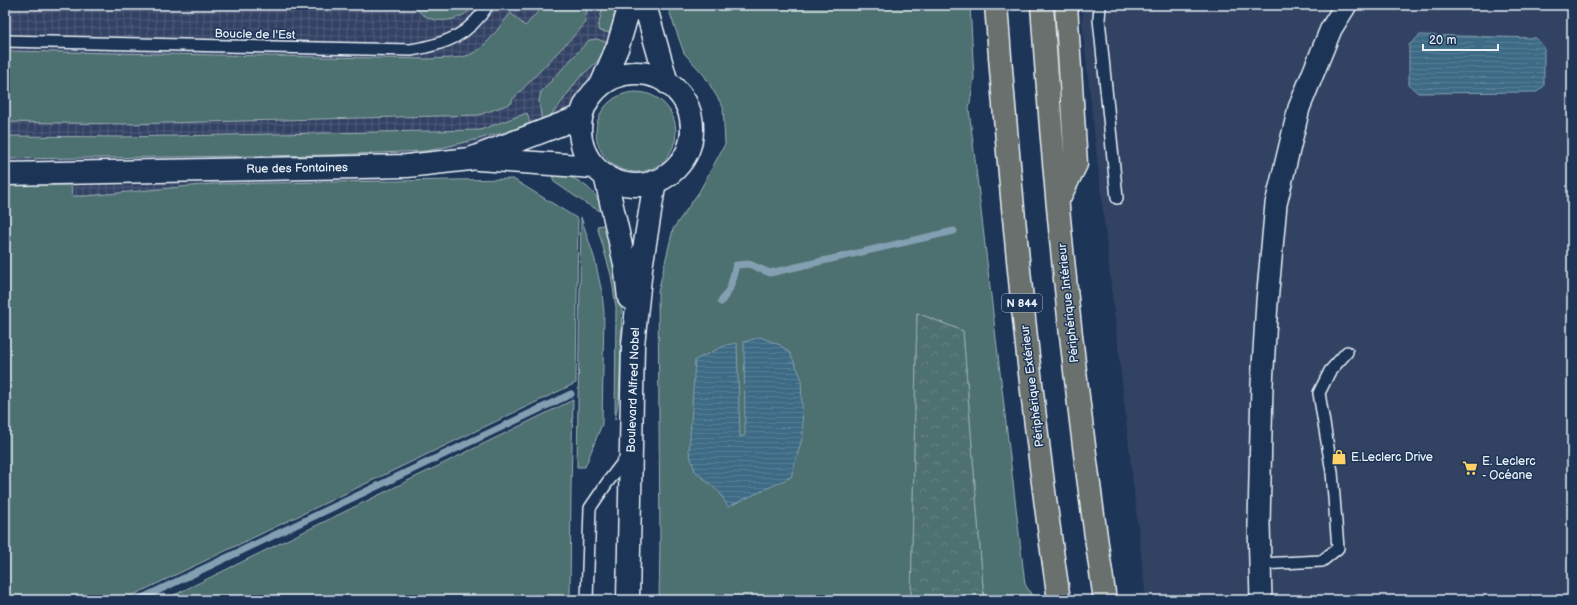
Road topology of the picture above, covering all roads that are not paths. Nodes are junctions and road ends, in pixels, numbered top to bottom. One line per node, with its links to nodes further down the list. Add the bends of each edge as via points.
1 (488, 5): 9 (lane, Boucle de l'Est, via 470,27 453,39 435,46 411,50)
2 (630, 5): 10 (main road, via 618,46)
3 (645, 5): 11 (main road)
4 (996, 5): 25 (highway, Périphérique Extérieur / N 844, via 1015,233)
5 (1042, 5): 18 (highway, Périphérique Intérieur)
6 (1066, 5): 18 (highway, via 1076,164)
7 (1100, 5): 17 (lane, via 1098,19)
8 (1346, 5): 22 (street, via 1331,29 1299,108 1276,204 1262,384)
9 (5, 42)
10 (602, 83): 11 (main road, via 620,74 639,72 660,77); 12 (main road, via 587,99)
11 (667, 83): 16 (main road, via 676,88 687,105 692,128 689,147 680,165 664,178)
12 (580, 117): 13 (main road, Rue des Fontaines); 14 (main road, via 584,150)
13 (470, 159): 14 (main road); 15 (main road, Rue des Fontaines, via 407,166)
14 (600, 171): 16 (main road, via 610,179 625,185 645,185); 19 (main road, via 628,278)
15 (5, 174)
16 (655, 181): 19 (main road, Boulevard Alfred Nobel, via 641,268)
17 (1117, 198)
18 (1058, 202): 26 (highway, Périphérique Intérieur, via 1082,430)
19 (633, 345): 21 (main road, Boulevard Alfred Nobel)
20 (1346, 352): 22 (lane, via 1330,371 1319,393 1332,472 1338,548 1322,561)
21 (631, 452): 23 (lane, via 590,508); 24 (main road, Boulevard Alfred Nobel)
22 (1259, 564): 27 (street)
23 (587, 600)
24 (628, 600)
25 (1059, 600)
26 (1105, 600)
27 (1261, 600)

